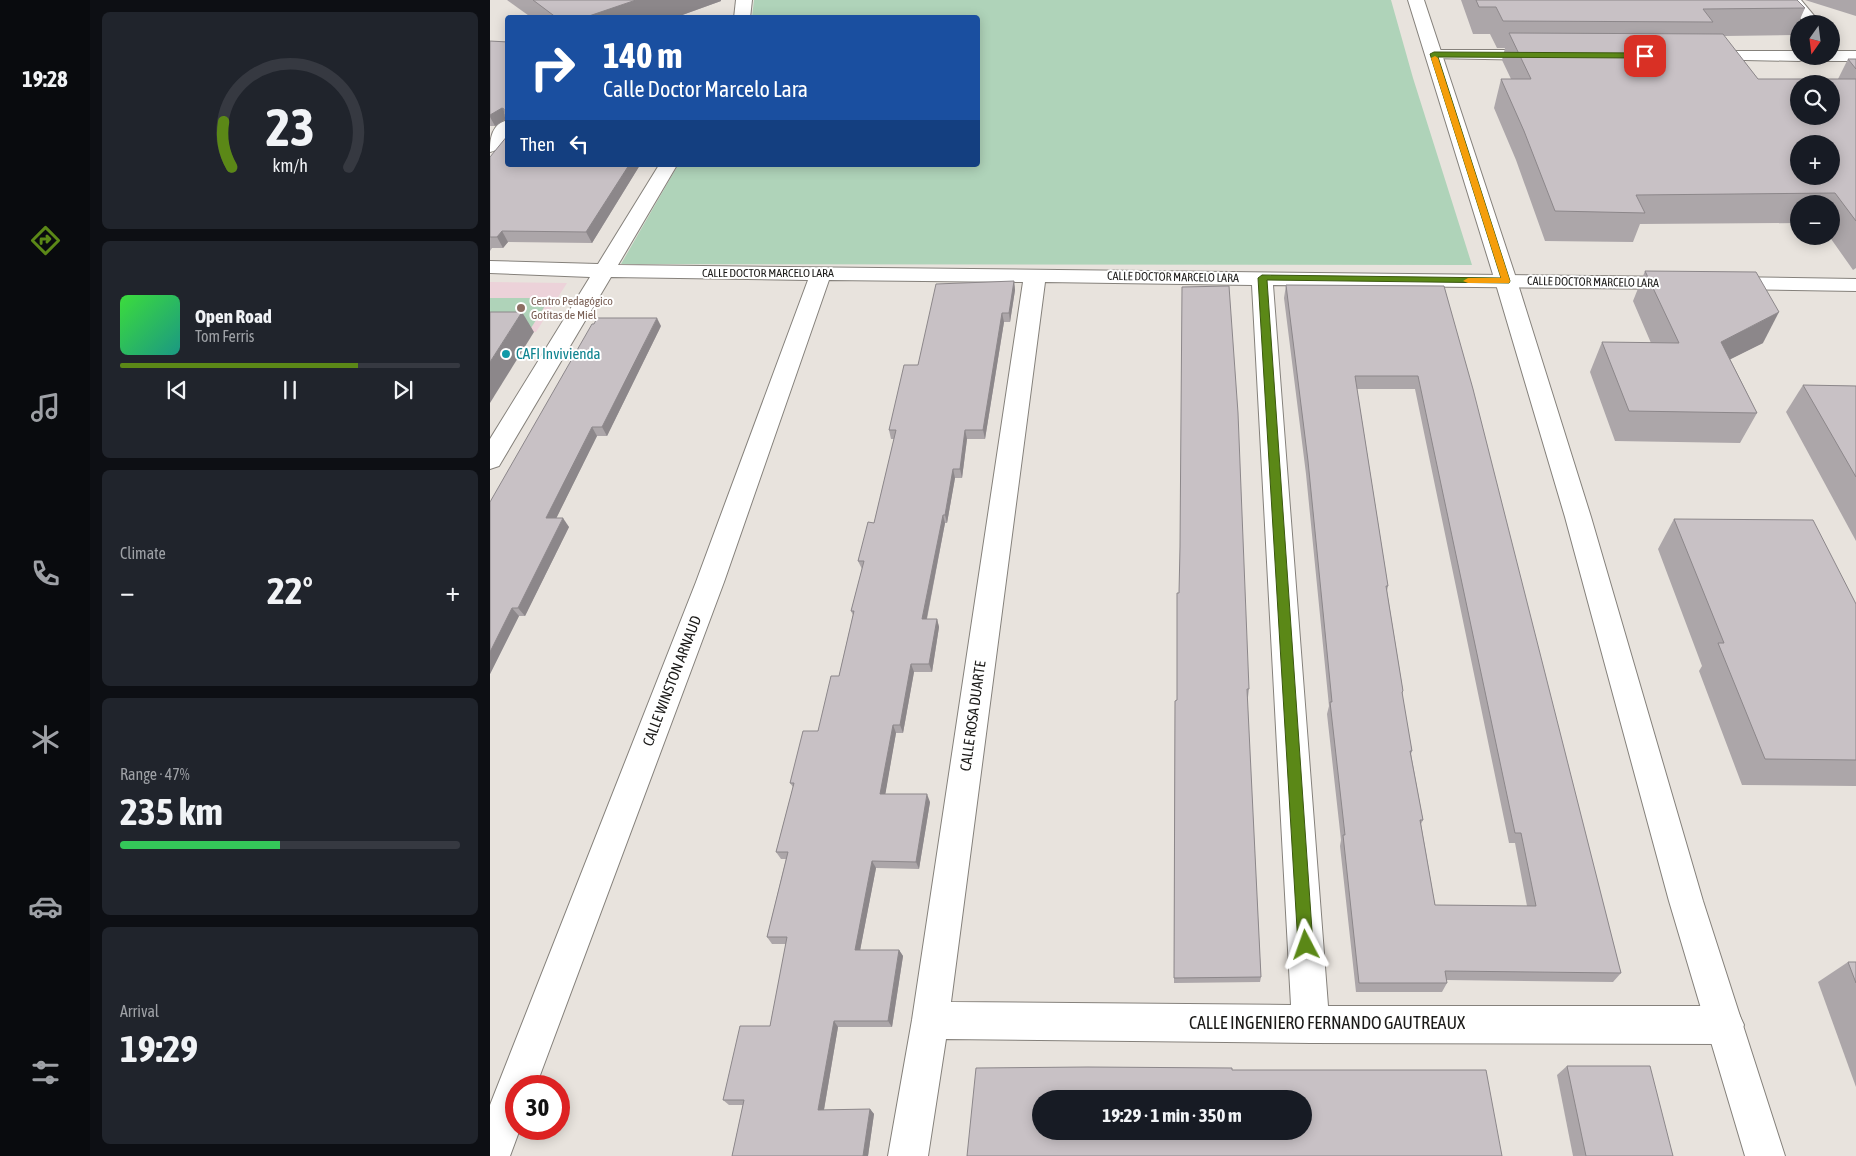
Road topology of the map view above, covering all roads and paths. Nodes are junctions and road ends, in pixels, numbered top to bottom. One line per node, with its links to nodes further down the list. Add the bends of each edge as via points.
1 (744, 0): 4 (street)
2 (1416, 0): 6 (street)
3 (1793, 0): 5 (street)
4 (742, 15)
5 (1806, 15)
6 (1434, 54): 7 (street); 16 (street)
7 (1562, 55)
8 (1690, 56): 9 (street)
9 (1790, 56)
10 (667, 167): 12 (street)
11 (490, 267): 12 (street, CALLE DOCTOR MARCELO LARA)
12 (605, 272): 13 (street, CALLE DOCTOR MARCELO LARA); 18 (street)
13 (821, 273): 14 (street, CALLE DOCTOR MARCELO LARA); 22 (street, CALLE WINSTON ARNAUD, via 710,582)
14 (1035, 275): 15 (street, CALLE DOCTOR MARCELO LARA); 19 (street, CALLE ROSA DUARTE)
15 (1262, 278): 16 (street, CALLE DOCTOR MARCELO LARA); 20 (street)
16 (1506, 281): 17 (street, CALLE DOCTOR MARCELO LARA); 21 (street)
17 (1856, 285)
18 (490, 460)
19 (930, 1020): 20 (street, CALLE INGENIERO FERNANDO GAUTREAUX); 25 (street, CALLE ROSA DUARTE)
20 (1311, 1024): 21 (street, CALLE INGENIERO FERNANDO GAUTREAUX)
21 (1725, 1025): 26 (street)
22 (522, 1075)
23 (505, 1118): 24 (street, CALLE WINSTON ARNAUD)
24 (490, 1156)
25 (908, 1156)
26 (1765, 1156)

